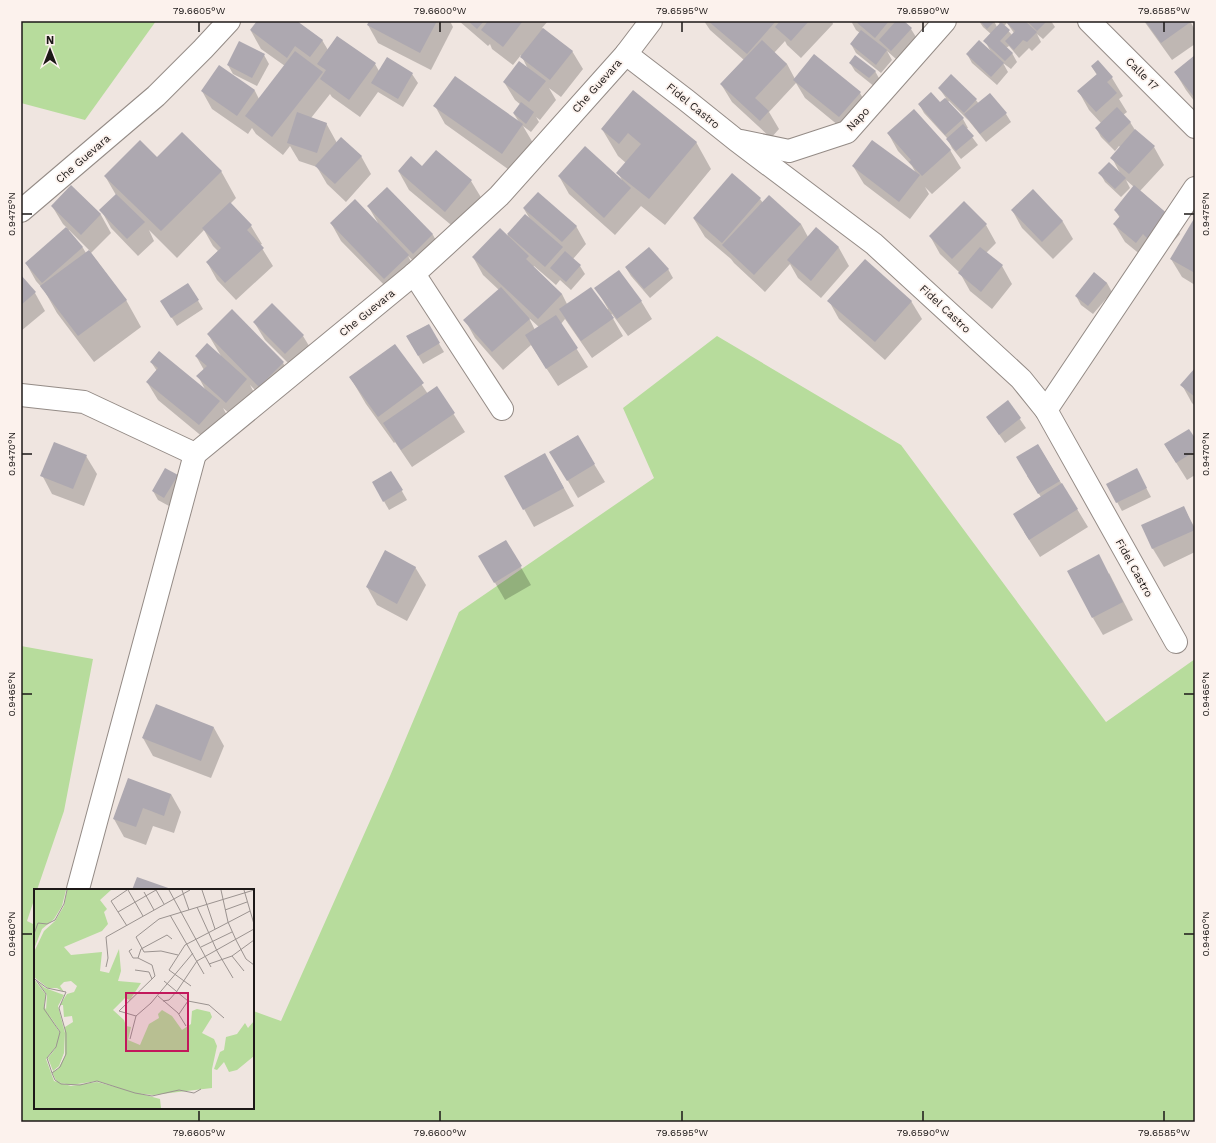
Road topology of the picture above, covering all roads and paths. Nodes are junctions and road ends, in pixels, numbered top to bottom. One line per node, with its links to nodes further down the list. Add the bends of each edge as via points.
1 (229, 21): 9 (street, Che Guevara, via 156,96)
2 (651, 21): 5 (street, Che Guevara)
3 (946, 21): 7 (street, Napo, via 847,132 789,151)
4 (1089, 21): 6 (street, Calle 17)
5 (626, 54): 7 (street, Fidel Castro); 10 (street, Che Guevara, via 499,196)
6 (1195, 127)
7 (736, 140): 13 (street, Fidel Castro, via 874,244 1020,379)
8 (1195, 188): 13 (street)
9 (21, 212)
10 (414, 274): 12 (street); 14 (street, Che Guevara)
11 (21, 395): 14 (street, via 84,402)
12 (502, 409)
13 (1046, 410): 15 (street, Fidel Castro)
14 (196, 454): 16 (street)
15 (1176, 642)
16 (78, 889)

